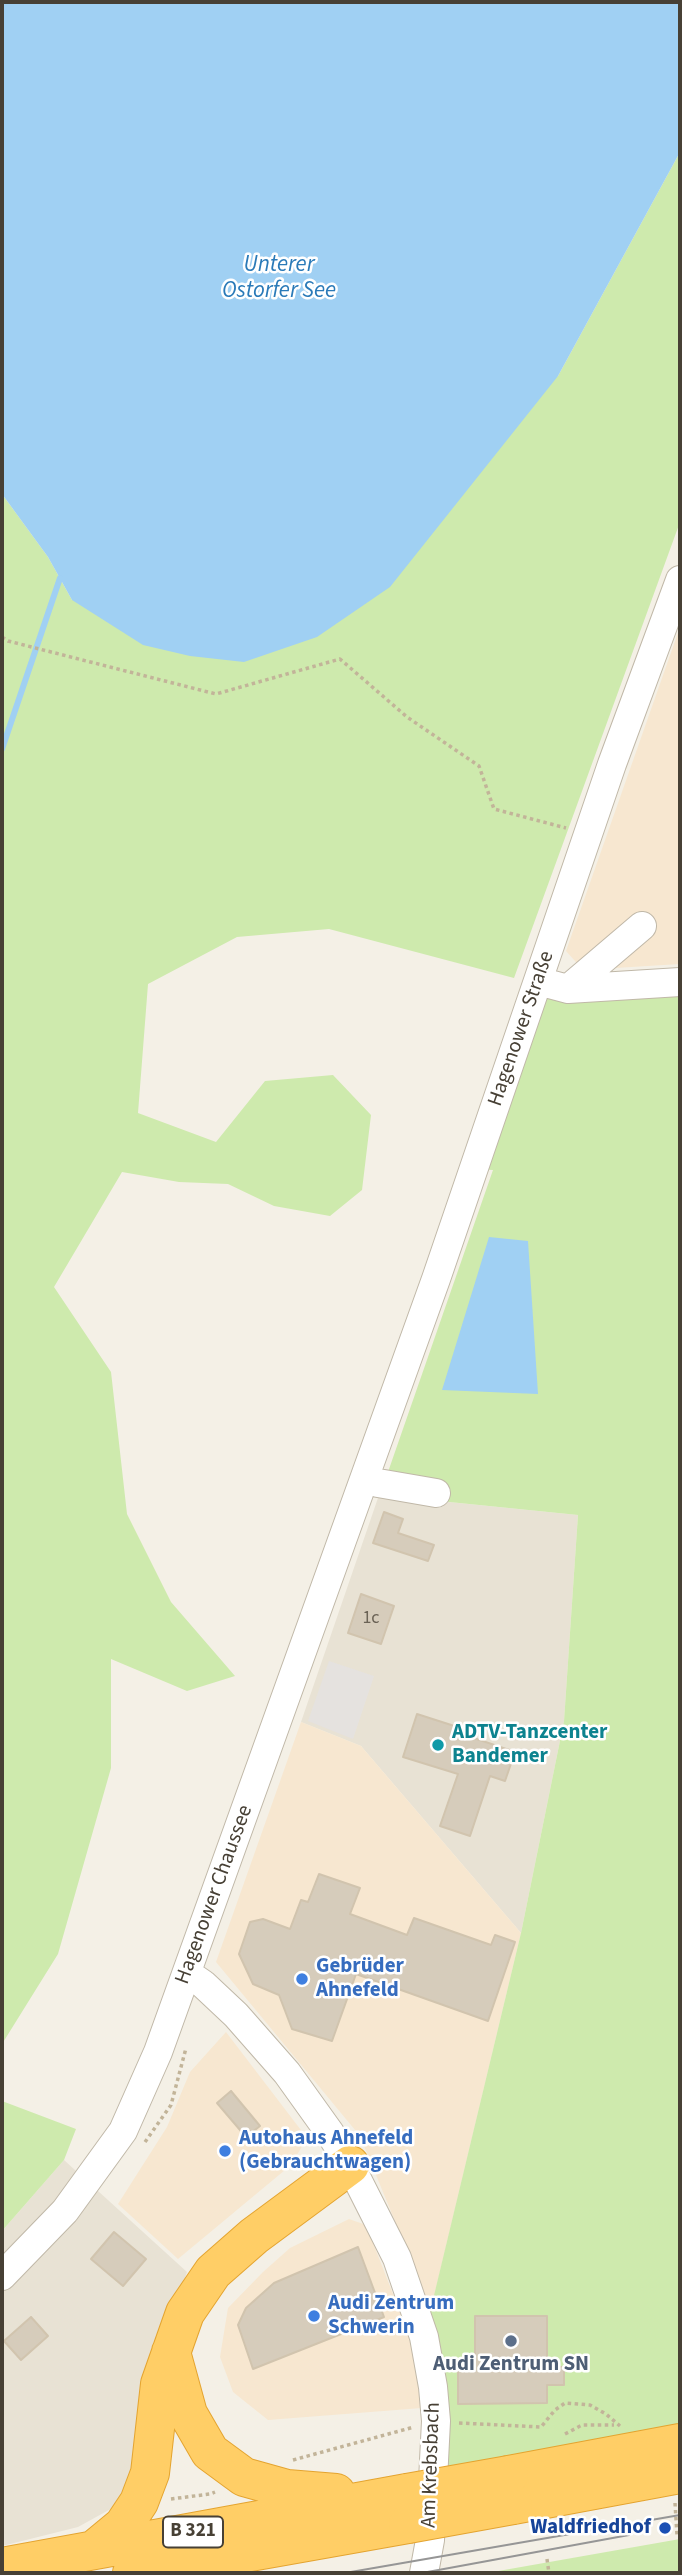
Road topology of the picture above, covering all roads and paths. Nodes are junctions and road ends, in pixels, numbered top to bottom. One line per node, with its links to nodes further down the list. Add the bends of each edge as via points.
1 (680, 580): 3 (street, Hagenower Straße)
2 (2, 637): 3 (path, via 216,694 340,659 407,717 478,766 494,809)
3 (588, 836): 5 (street, Hagenower Straße)
4 (642, 926): 7 (street)
5 (538, 981): 7 (street); 8 (street, Hagenower Straße, via 509,1092)
6 (680, 982): 7 (street)
7 (568, 989)
8 (365, 1478): 9 (street); 10 (street, Hagenower Chaussee)
9 (436, 1493)
10 (187, 1973): 11 (street, Am Krebsbach, via 236,2015 287,2073); 12 (street, Hagenower Chaussee, via 123,2131 65,2211)
11 (350, 2165): 13 (highway, via 213,2272 185,2313); 14 (street, Am Krebsbach, via 397,2258 424,2337)
12 (2, 2276)
13 (171, 2350): 19 (highway, via 188,2414 210,2452 244,2477 287,2489); 20 (highway, via 160,2384 150,2473 139,2502 123,2526)
14 (436, 2421): 15 (path, via 541,2427 565,2403 590,2405); 24 (street, Am Krebsbach)
15 (620, 2426)
16 (680, 2443): 18 (highway, B 321)
17 (680, 2474): 18 (highway, B 321)
18 (511, 2490): 19 (highway, B 321, bridge)
19 (400, 2505): 20 (highway, B 321); 23 (highway, B 321)
20 (94, 2550): 22 (highway, B 321)
21 (547, 2559): 25 (path)
22 (2, 2567)
23 (132, 2573)
24 (425, 2573)
25 (549, 2573)

